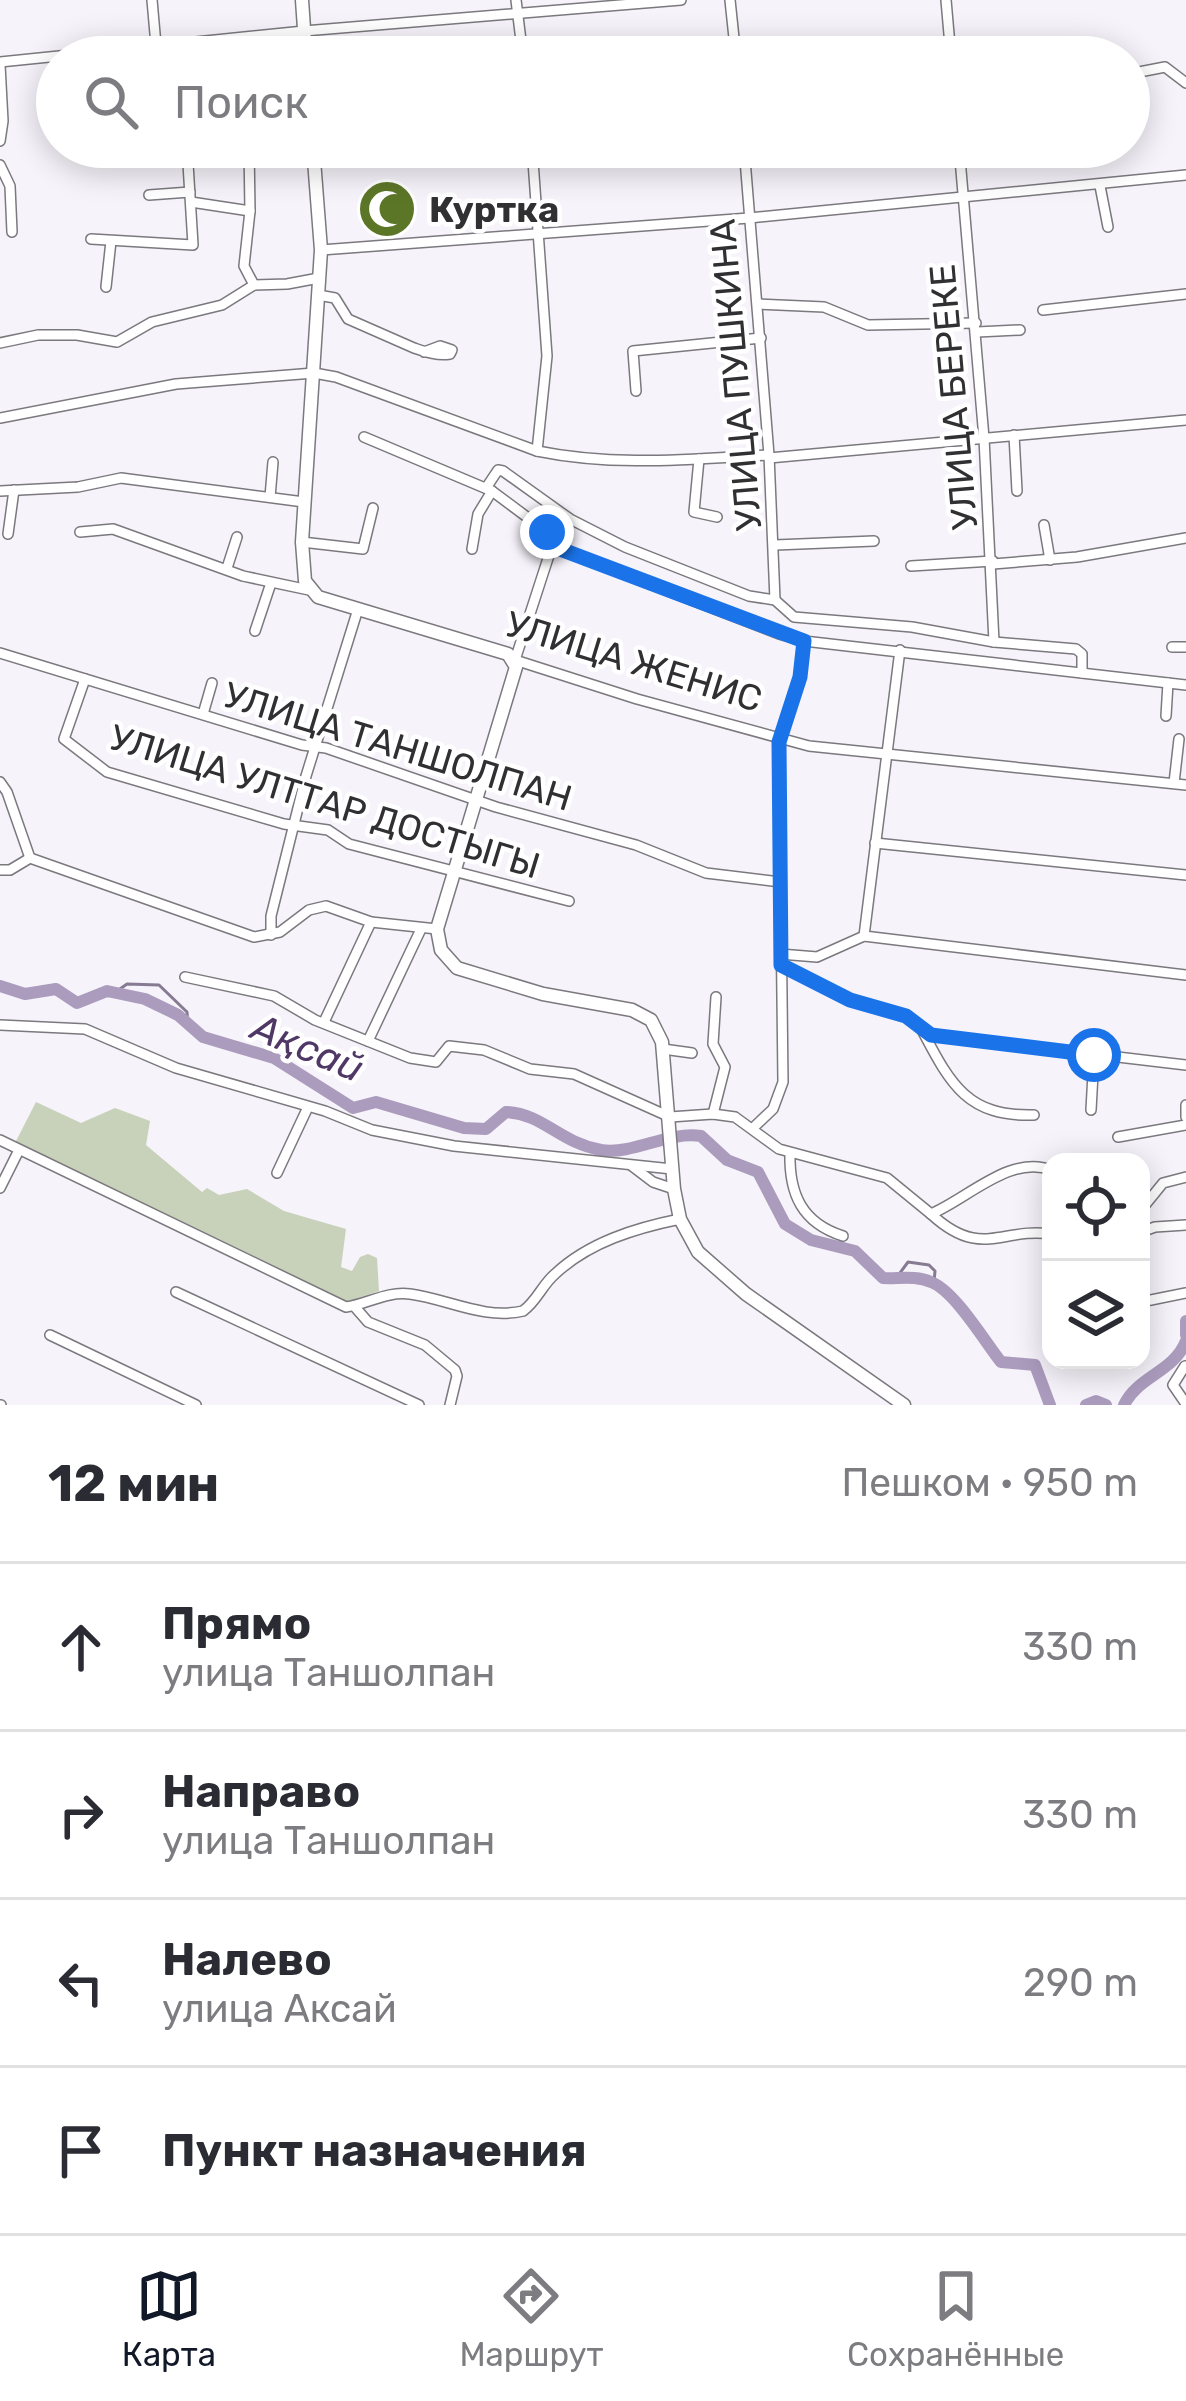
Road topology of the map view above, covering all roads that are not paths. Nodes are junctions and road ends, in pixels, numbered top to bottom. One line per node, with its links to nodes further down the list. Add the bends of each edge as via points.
1 (152, 0): 9 (street)
2 (302, 0): 8 (main road)
3 (516, 0): 7 (street)
4 (681, 0): 7 (street)
5 (730, 0): 13 (street)
6 (946, 0): 14 (street)
7 (518, 13): 8 (street); 12 (street)
8 (304, 31): 10 (street); 11 (main road)
9 (155, 36)
10 (248, 36)
11 (304, 36)
12 (521, 36)
13 (734, 36)
14 (949, 36)
15 (36, 60): 16 (street)
16 (0, 64): 19 (street)
17 (1150, 70): 18 (street, via 1165,68)
18 (1186, 83)
19 (0, 141)
20 (0, 165): 35 (street, via 10,185)
21 (189, 168): 30 (street)
22 (249, 168): 32 (street)
23 (315, 168): 39 (main road)
24 (533, 168): 36 (street)
25 (745, 168): 33 (street, УЛИЦА ПУШКИНА)
26 (961, 168): 31 (street, УЛИЦА БЕРЕКЕ)
27 (1186, 175): 28 (street)
28 (1100, 186): 31 (street); 34 (street)
29 (149, 195): 30 (street)
30 (191, 197): 32 (street); 38 (street, via 193,245)
31 (963, 199): 33 (street); 47 (street, УЛИЦА БЕРЕКЕ)
32 (250, 211): 41 (street, via 244,266)
33 (749, 218): 36 (street); 45 (street, УЛИЦА ПУШКИНА)
34 (1108, 227)
35 (12, 232)
36 (536, 237): 39 (street); 59 (street, via 547,356)
37 (91, 239): 38 (street)
38 (111, 241): 42 (street)
39 (321, 250): 40 (main road)
40 (319, 278): 41 (street); 44 (main road)
41 (254, 285): 50 (street, via 222,305 152,322 117,342 38,335)
42 (106, 287)
43 (1186, 294): 46 (street)
44 (318, 295): 51 (street, via 335,298 348,319); 52 (main road)
45 (758, 304): 47 (street, via 824,307 868,325); 49 (street, УЛИЦА ПУШКИНА)
46 (1042, 310)
47 (976, 327): 48 (street); 58 (street, УЛИЦА БЕРЕКЕ)
48 (1020, 330)
49 (761, 338): 53 (street, via 633,351); 60 (street, УЛИЦА ПУШКИНА)
50 (0, 343)
51 (424, 352)
52 (314, 373): 54 (street, via 176,384); 59 (street); 68 (main road)
53 (636, 391)
54 (0, 418)
55 (1186, 420): 56 (street)
56 (1014, 435): 58 (street); 66 (street)
57 (364, 436): 65 (street)
58 (985, 438): 60 (street); 82 (street, УЛИЦА БЕРЕКЕ)
59 (537, 451): 61 (street, via 616,461)
60 (769, 456): 61 (street); 78 (street, УЛИЦА ПУШКИНА)
61 (699, 459): 70 (street, via 694,512)
62 (273, 462): 67 (street)
63 (0, 490): 64 (street)
64 (14, 490): 67 (street, via 121,478); 73 (street)
65 (489, 490): 79 (street, via 547,532); 80 (street); 87 (street, via 503,471 625,547)
66 (1017, 491)
67 (270, 497): 68 (street)
68 (304, 502): 77 (main road)
69 (373, 508): 77 (street, via 363,549)
70 (717, 517)
71 (1044, 526): 81 (street)
72 (80, 532): 84 (street, УЛИЦА ЖЕНИС, via 113,530)
73 (8, 533)
74 (237, 538): 84 (street)
75 (1186, 538): 81 (street)
76 (874, 541): 78 (street)
77 (302, 542): 86 (main road)
78 (775, 545): 87 (street, УЛИЦА ПУШКИНА)
79 (552, 546): 91 (street); 98 (street)
80 (472, 549)
81 (1050, 560): 82 (street)
82 (993, 562): 83 (street); 92 (street, УЛИЦА БЕРЕКЕ)
83 (911, 566)
84 (227, 568): 85 (street, УЛИЦА ЖЕНИС)
85 (271, 584): 86 (street, УЛИЦА ЖЕНИС); 90 (street)
86 (310, 590): 88 (main road, УЛИЦА ЖЕНИС)
87 (775, 599): 89 (street, via 794,617)
88 (358, 609): 98 (main road, УЛИЦА ЖЕНИС); 108 (street)
89 (865, 625): 92 (street); 93 (street)
90 (255, 631)
91 (804, 641): 93 (street); 106 (street)
92 (994, 642): 99 (street, via 1076,649)
93 (855, 646): 96 (street)
94 (1172, 647): 95 (street)
95 (1186, 647)
96 (899, 650): 99 (street); 109 (street)
97 (0, 653): 100 (street, УЛИЦА ТАНШОЛПАН)
98 (515, 660): 106 (street, УЛИЦА ЖЕНИС); 112 (main road)
99 (1082, 673): 102 (street)
100 (86, 679): 104 (street, УЛИЦА ТАНШОЛПАН); 113 (street, УЛИЦА УЛТТАР ДОСТЫГЫ, via 64,739 99,770)
101 (212, 683): 104 (street)
102 (1168, 683): 103 (street); 105 (street)
103 (1186, 686)
104 (203, 714): 108 (street, УЛИЦА ТАНШОЛПАН)
105 (1166, 716)
106 (780, 737): 109 (street, УЛИЦА ЖЕНИС); 119 (street)
107 (1180, 739): 111 (street)
108 (315, 747): 112 (street, УЛИЦА ТАНШОЛПАН); 113 (street)
109 (886, 753): 111 (street, УЛИЦА ЖЕНИС); 114 (street)
110 (0, 782): 115 (street)
111 (1180, 784)
112 (476, 800): 117 (main road); 119 (street, УЛИЦА ТАНШОЛПАН, via 706,873)
113 (295, 825): 117 (street, УЛИЦА УЛТТАР ДОСТЫГЫ); 124 (street)
114 (875, 843): 118 (street); 125 (street)
115 (30, 858): 116 (street); 124 (street, via 254,937)
116 (0, 870)
117 (454, 872): 120 (street, УЛИЦА УЛТТАР ДОСТЫГЫ); 123 (main road)
118 (1186, 875)
119 (780, 882): 126 (street)
120 (568, 901)
121 (371, 922): 122 (street); 124 (street, via 317,907); 130 (street)
122 (421, 929): 123 (street); 134 (street)
123 (437, 929): 136 (main road, via 441,950 457,968 632,1010 651,1020)
124 (271, 935)
125 (864, 936): 126 (street, via 817,957); 127 (street)
126 (781, 959): 132 (street, via 850,1000 906,1016); 147 (street, via 783,1082)
127 (1186, 975)
128 (185, 977): 130 (street, via 274,996)
129 (716, 997): 143 (street, via 712,1044 725,1067)
130 (324, 1022): 134 (street)
131 (0, 1025): 141 (street, via 86,1029 176,1068)
132 (922, 1032): 138 (street); 144 (street, via 973,1104 1000,1115)
133 (446, 1034): 135 (street)
134 (368, 1041): 135 (street, via 428,1062)
135 (446, 1048): 146 (street, via 574,1075)
136 (663, 1048): 137 (street); 146 (main road)
137 (692, 1053)
138 (1094, 1055): 139 (street); 142 (street)
139 (1186, 1065)
140 (1186, 1105): 145 (street)
141 (308, 1107): 152 (street, via 454,1146); 155 (street)
142 (1090, 1110)
143 (713, 1114): 146 (street); 147 (street)
144 (1034, 1115)
145 (1186, 1121): 148 (street)
146 (670, 1124): 154 (main road)
147 (753, 1129): 151 (street)
148 (1118, 1137)
149 (0, 1140): 150 (street)
150 (19, 1150): 157 (street); 169 (street, via 332,1303)
151 (790, 1153): 160 (street, via 887,1178); 165 (street, via 800,1208)
152 (632, 1166): 154 (street); 158 (street)
153 (1042, 1167): 160 (street, via 1017,1168)
154 (672, 1169): 158 (main road)
155 (277, 1173)
156 (1186, 1177): 159 (street, via 1163,1183)
157 (1, 1182)
158 (674, 1189): 161 (main road)
159 (1150, 1199)
160 (932, 1214): 164 (street, via 982,1242)
161 (680, 1219): 169 (street, via 628,1231 579,1256 523,1311 485,1313 406,1293); 176 (main road, via 726,1279)
162 (1186, 1225): 163 (street)
163 (1150, 1229)
164 (1042, 1233)
165 (843, 1236)
166 (176, 1292): 174 (street)
167 (1186, 1293): 168 (street)
168 (1150, 1300)
169 (354, 1306): 175 (street, via 454,1370)
170 (50, 1335): 173 (street)
171 (1185, 1366): 172 (street, via 1174,1385)
172 (1186, 1404)
173 (196, 1405)
174 (419, 1405)
175 (450, 1405)
176 (904, 1405)

